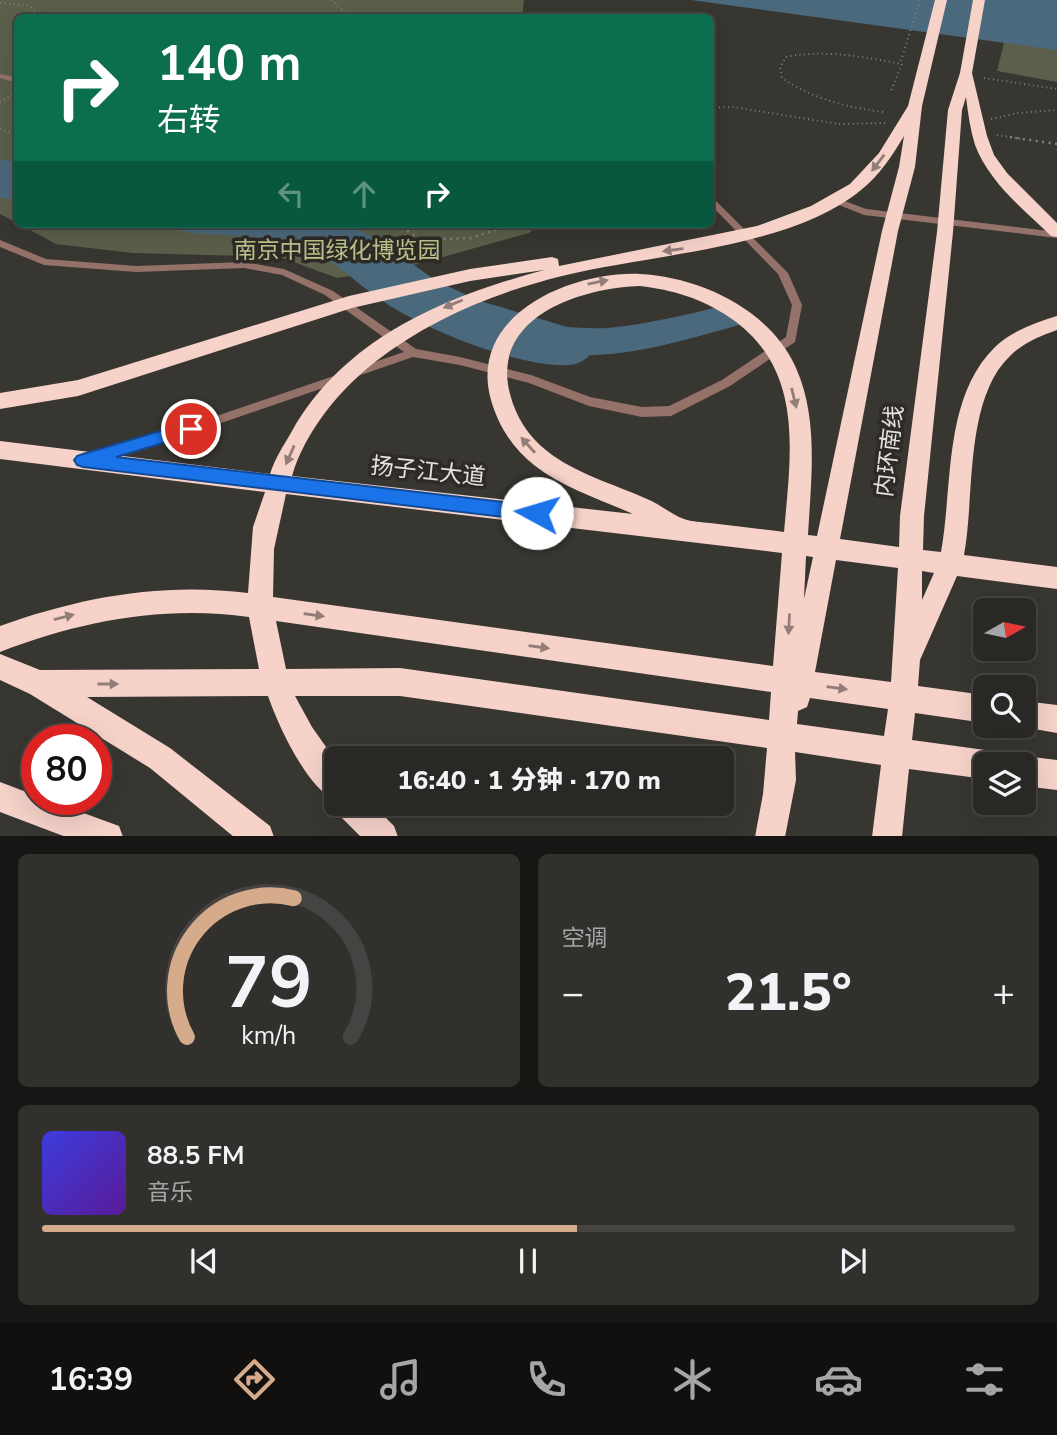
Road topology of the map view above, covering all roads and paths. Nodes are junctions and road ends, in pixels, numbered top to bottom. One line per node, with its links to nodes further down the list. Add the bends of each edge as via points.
1 (331, 0): 7 (path)
2 (920, 0): 8 (path)
3 (941, 0): 13 (highway)
4 (979, 0): 9 (highway)
5 (0, 3): 6 (path, via 26,4)
6 (40, 14)
7 (346, 14)
8 (901, 61)
9 (966, 73): 25 (highway, via 986,154 1010,187); 36 (highway, 内环南线, via 955,110 912,516)
10 (984, 86): 11 (path, via 984,77)
11 (1057, 89)
12 (891, 91): 16 (path, via 902,64 818,52 786,57 780,67 782,78 798,91)
13 (915, 106): 27 (highway, one-way to 27, via 869,175 845,195 758,232); 46 (highway, 内环南线, via 907,167 890,231)
14 (714, 108): 18 (path, via 839,124)
15 (1057, 110): 17 (path)
16 (883, 112)
17 (981, 120)
18 (891, 123)
19 (995, 134): 20 (path)
20 (1057, 144)
21 (837, 201): 25 (lane, via 864,212)
22 (714, 202): 29 (lane, via 783,273 797,305 791,339 726,383 671,411 642,412 589,401 531,379)
23 (402, 228): 24 (path, via 422,240 471,237)
24 (500, 228)
25 (1057, 233)
26 (0, 243): 29 (lane, via 44,262 136,269 244,265 284,272 329,293)
27 (620, 258): 30 (highway, via 531,265 407,288 78,388); 43 (highway, one-way to 43, via 499,287 445,307 398,333 362,359 323,397 295,445 271,498 261,548 262,606 268,651 285,707)
28 (1057, 323): 36 (highway, via 1015,340 986,370 972,399 952,555)
29 (413, 353): 32 (lane)
30 (0, 401)
31 (0, 450): 32 (highway, 扬子江大道)
32 (83, 460): 33 (highway, 扬子江大道)
33 (680, 529): 34 (highway, 扬子江大道); 46 (highway, one-way to 46, via 549,465 527,446 503,408 498,354 525,317 564,292 609,280 663,282 720,300 753,326 786,368 800,422 800,474)
34 (1057, 578)
35 (0, 639): 39 (highway, one-way to 39, via 42,622 108,606 217,601)
36 (907, 661): 53 (highway, 内环南线)
37 (0, 667): 38 (highway)
38 (40, 684): 42 (highway, one-way to 42, via 400,682); 50 (highway, via 160,758)
39 (973, 707)
40 (1036, 716): 41 (highway)
41 (1057, 719)
42 (973, 763)
43 (324, 769)
44 (1036, 772): 45 (highway)
45 (1057, 775)
46 (778, 793): 52 (highway, 内环南线)
47 (0, 796): 49 (highway)
48 (362, 816): 51 (highway)
49 (108, 836)
50 (259, 836)
51 (383, 836)
52 (770, 836)
53 (887, 836)

